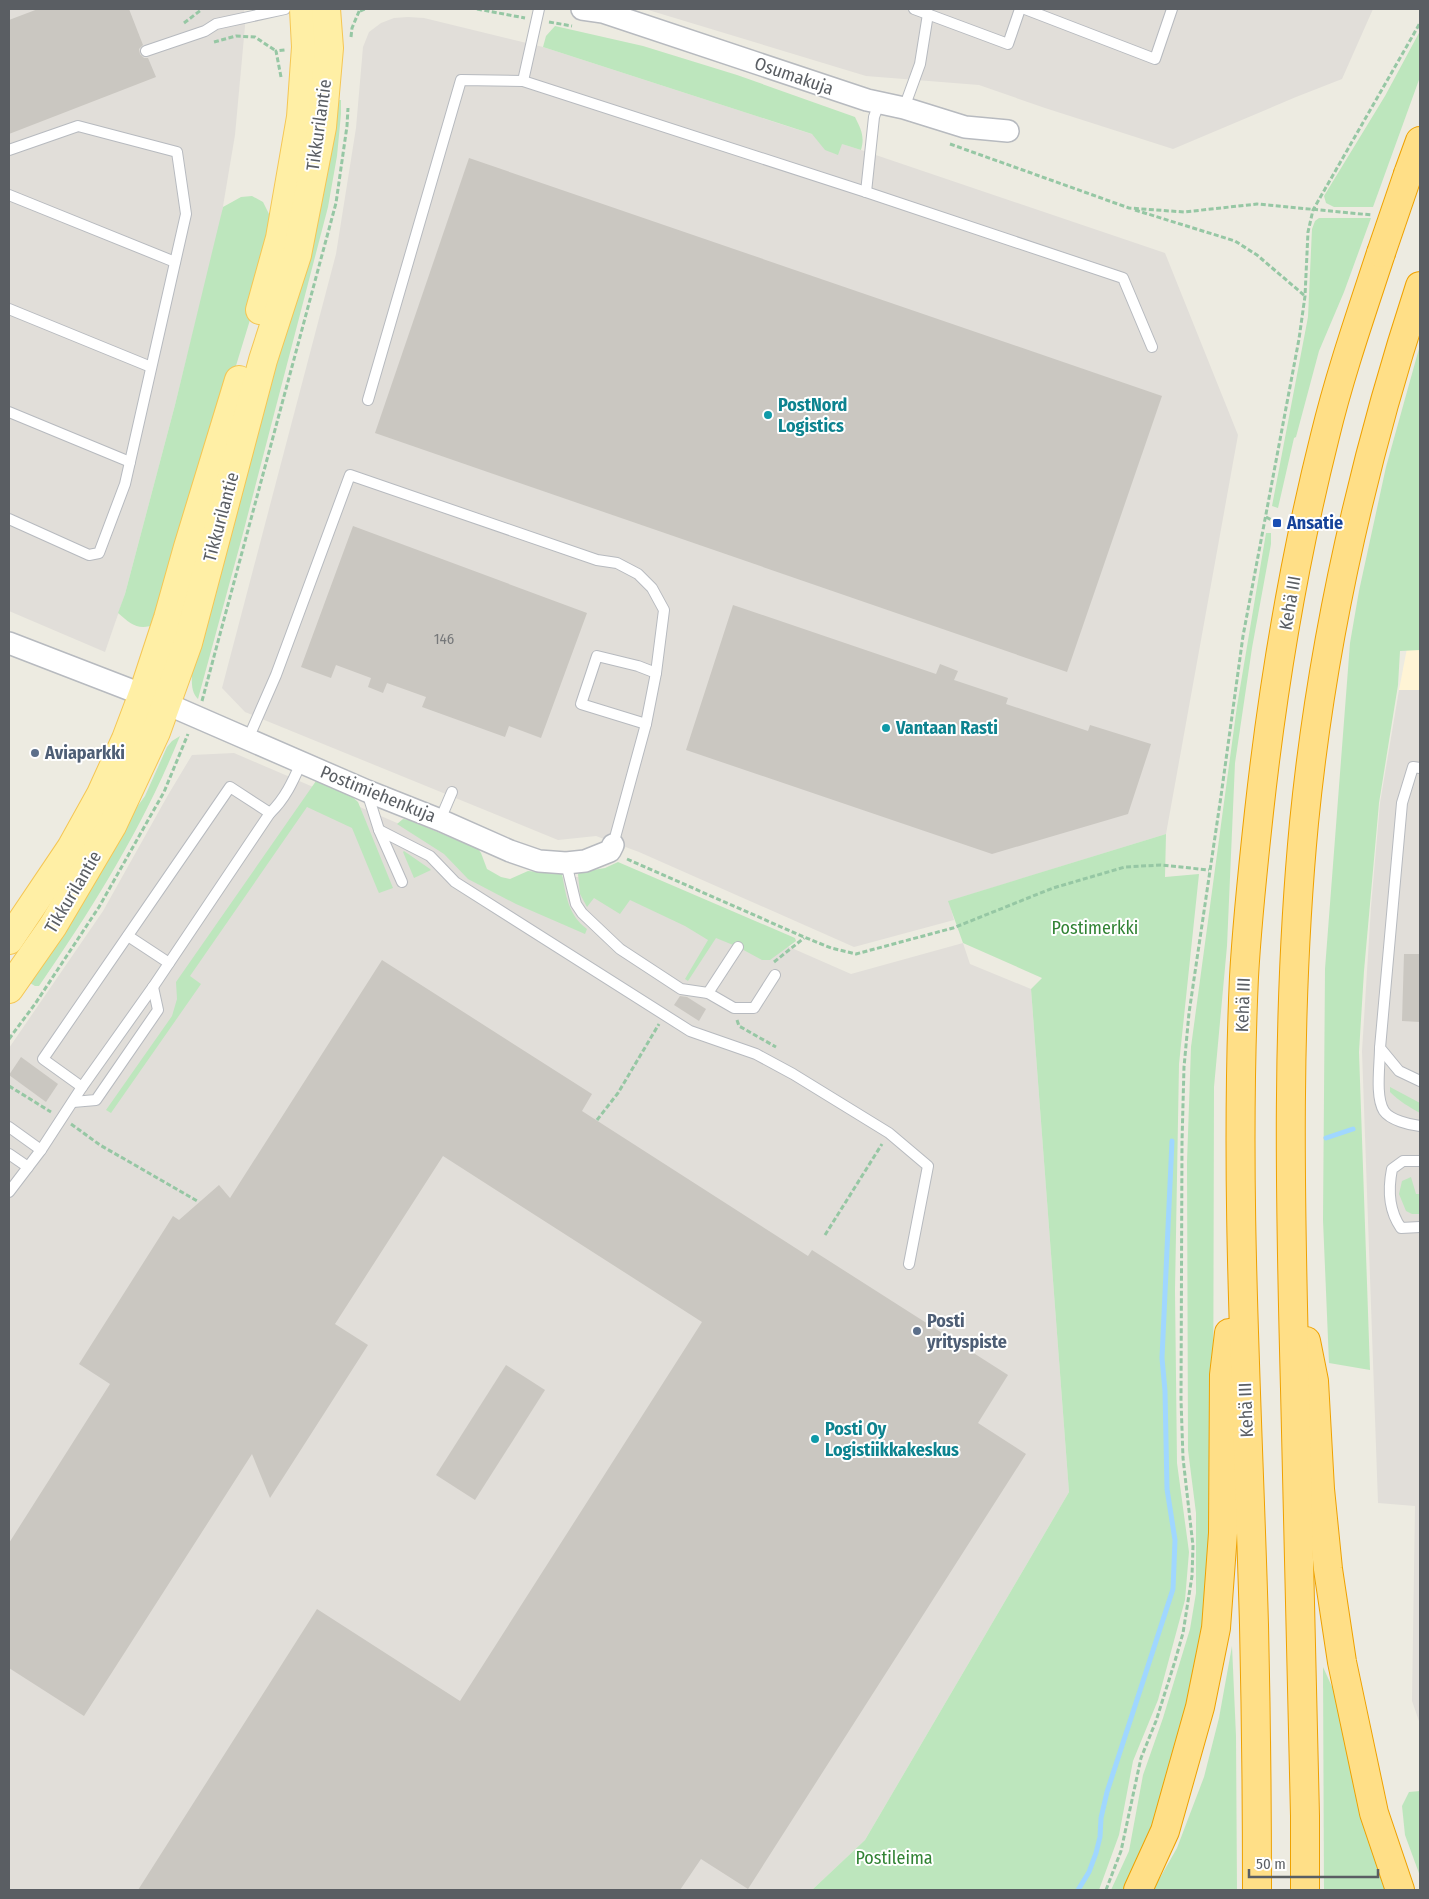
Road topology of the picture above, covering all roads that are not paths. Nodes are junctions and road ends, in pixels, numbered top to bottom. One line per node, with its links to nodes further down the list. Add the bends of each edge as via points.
1 (285, 9): 11 (lane, via 216,24)
2 (304, 9): 31 (main road, Tikkurilantie, via 306,47 301,117 280,238 168,618)
3 (326, 9): 31 (main road, Tikkurilantie, via 329,48 322,127 297,255 263,360 188,643)
4 (539, 9): 12 (lane)
5 (582, 9): 13 (street, Osumakuja, via 603,12)
6 (914, 9): 10 (lane)
7 (1020, 9): 10 (lane, via 1008,44)
8 (1025, 9): 9 (lane, via 1155,58)
9 (1172, 9)
10 (928, 14): 14 (lane, via 920,64)
11 (146, 51)
12 (523, 81): 18 (lane); 25 (lane, via 460,80)
13 (879, 103): 14 (street, Osumakuja); 18 (lane, via 874,117)
14 (904, 108): 15 (street, Osumakuja, via 966,127)
15 (1008, 131)
16 (1420, 141): 64 (highway, Kehä III, bridge, via 1381,253 1325,435 1291,591 1267,738 1244,974)
17 (9, 150): 20 (lane, via 78,126 177,152 186,214)
18 (866, 192): 23 (lane, via 1123,278)
19 (9, 195): 20 (lane)
20 (175, 262): 24 (lane)
21 (1420, 286): 66 (highway, via 1373,443 1343,569 1312,756 1299,886 1291,1059)
22 (9, 310): 24 (lane)
23 (1152, 347)
24 (151, 367): 27 (lane)
25 (368, 400)
26 (9, 412): 27 (lane)
27 (130, 462): 28 (lane, via 100,553 89,555)
28 (9, 519)
29 (9, 643): 31 (street, Postimiehenkuja)
30 (656, 673): 32 (lane); 32 (lane, via 597,656 581,704); 33 (lane, via 664,610 652,588 638,574 617,563 597,560 350,475 276,675)
31 (155, 699): 33 (street, Postimiehenkuja); 45 (main road, Tikkurilantie, via 70,848); 50 (main road, Tikkurilantie, via 112,826 53,926)
32 (646, 724): 41 (lane)
33 (248, 739): 34 (street, Postimiehenkuja)
34 (301, 762): 36 (street, Postimiehenkuja); 38 (lane, via 290,788)
35 (1420, 768): 52 (lane, via 1413,768 1402,803)
36 (367, 791): 39 (street, Postimiehenkuja); 40 (lane)
37 (452, 792): 39 (lane)
38 (270, 813): 44 (lane, via 230,787); 47 (lane)
39 (440, 820): 42 (street, Postimiehenkuja, via 539,861)
40 (379, 830): 43 (lane); 65 (lane, via 430,856 455,882 690,1031 756,1054 889,1133 928,1166)
41 (616, 835): 42 (street, Postimiehenkuja, via 610,851 585,861)
42 (566, 863): 51 (lane, via 576,904 620,949 680,989)
43 (402, 882)
44 (128, 936): 47 (lane); 54 (lane, via 43,1059)
45 (9, 940)
46 (738, 947): 51 (lane)
47 (169, 963): 49 (lane)
48 (775, 975): 51 (lane, via 754,1008 734,1008)
49 (153, 987): 54 (lane); 55 (lane, via 158,1010 96,1100)
50 (9, 989)
51 (708, 993)
52 (1380, 1048): 53 (lane, via 1399,1071); 56 (lane, via 1379,1092 1384,1112 1392,1118)
53 (1420, 1080)
54 (82, 1087): 55 (lane)
55 (73, 1102): 58 (lane)
56 (1420, 1126)
57 (9, 1127): 58 (lane)
58 (41, 1150): 61 (lane)
59 (9, 1154): 61 (lane)
60 (1420, 1161): 63 (lane, via 1403,1161 1392,1169 1390,1181 1392,1210 1400,1228)
61 (28, 1167): 62 (lane)
62 (9, 1192)
63 (1420, 1227)
64 (1241, 1230): 67 (highway, via 1224,1375 1223,1533 1216,1628 1200,1707 1165,1831); 68 (highway, Kehä III, via 1254,1624)
65 (909, 1264)
66 (1292, 1271): 69 (highway); 70 (highway, via 1314,1381 1320,1489 1342,1662 1374,1813)
67 (1138, 1890)
68 (1258, 1890)
69 (1305, 1890)
70 (1400, 1890)

